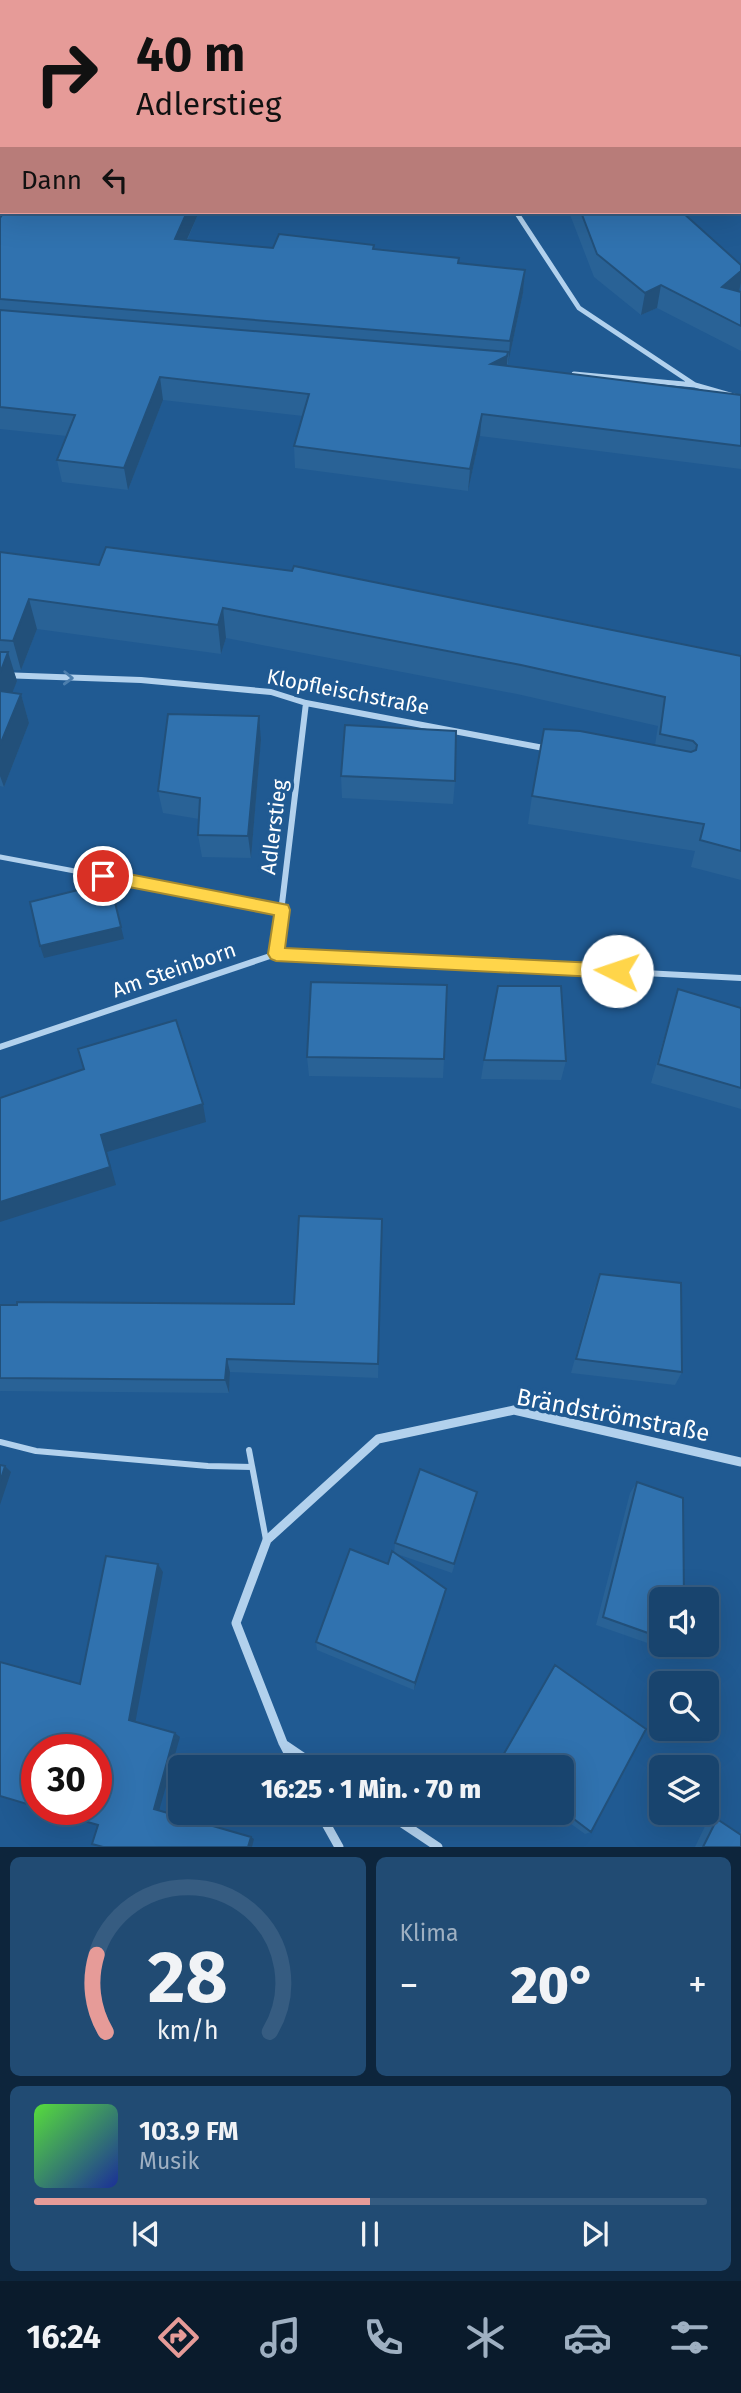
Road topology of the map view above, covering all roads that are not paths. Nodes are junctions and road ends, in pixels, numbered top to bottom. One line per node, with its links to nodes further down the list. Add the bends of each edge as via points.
1 (517, 214): 3 (street, via 579,308)
2 (564, 374): 3 (street)
3 (695, 385): 4 (street)
4 (741, 398)
5 (0, 676): 6 (street, Klopfleischstraße, one-way to 6, via 141,680 271,692)
6 (306, 703): 7 (street, Klopfleischstraße); 9 (street, Adlerstieg)
7 (564, 752)
8 (0, 857): 9 (lane)
9 (282, 910): 10 (street, Adlerstieg)
10 (276, 954): 11 (street, Am Steinborn); 12 (street, Am Steinborn)
11 (741, 978)
12 (0, 1047)
13 (0, 1442): 16 (lane, via 36,1451)
14 (249, 1450): 16 (lane)
15 (741, 1462): 17 (street, Brändströmstraße, via 514,1410 378,1439)
16 (252, 1467): 17 (lane)
17 (267, 1540): 18 (street, via 236,1623)
18 (282, 1743): 19 (street); 20 (street)
19 (289, 1755)
20 (300, 1755)
21 (327, 1825): 23 (street)
22 (405, 1825): 24 (street)
23 (339, 1847)
24 (438, 1847)

